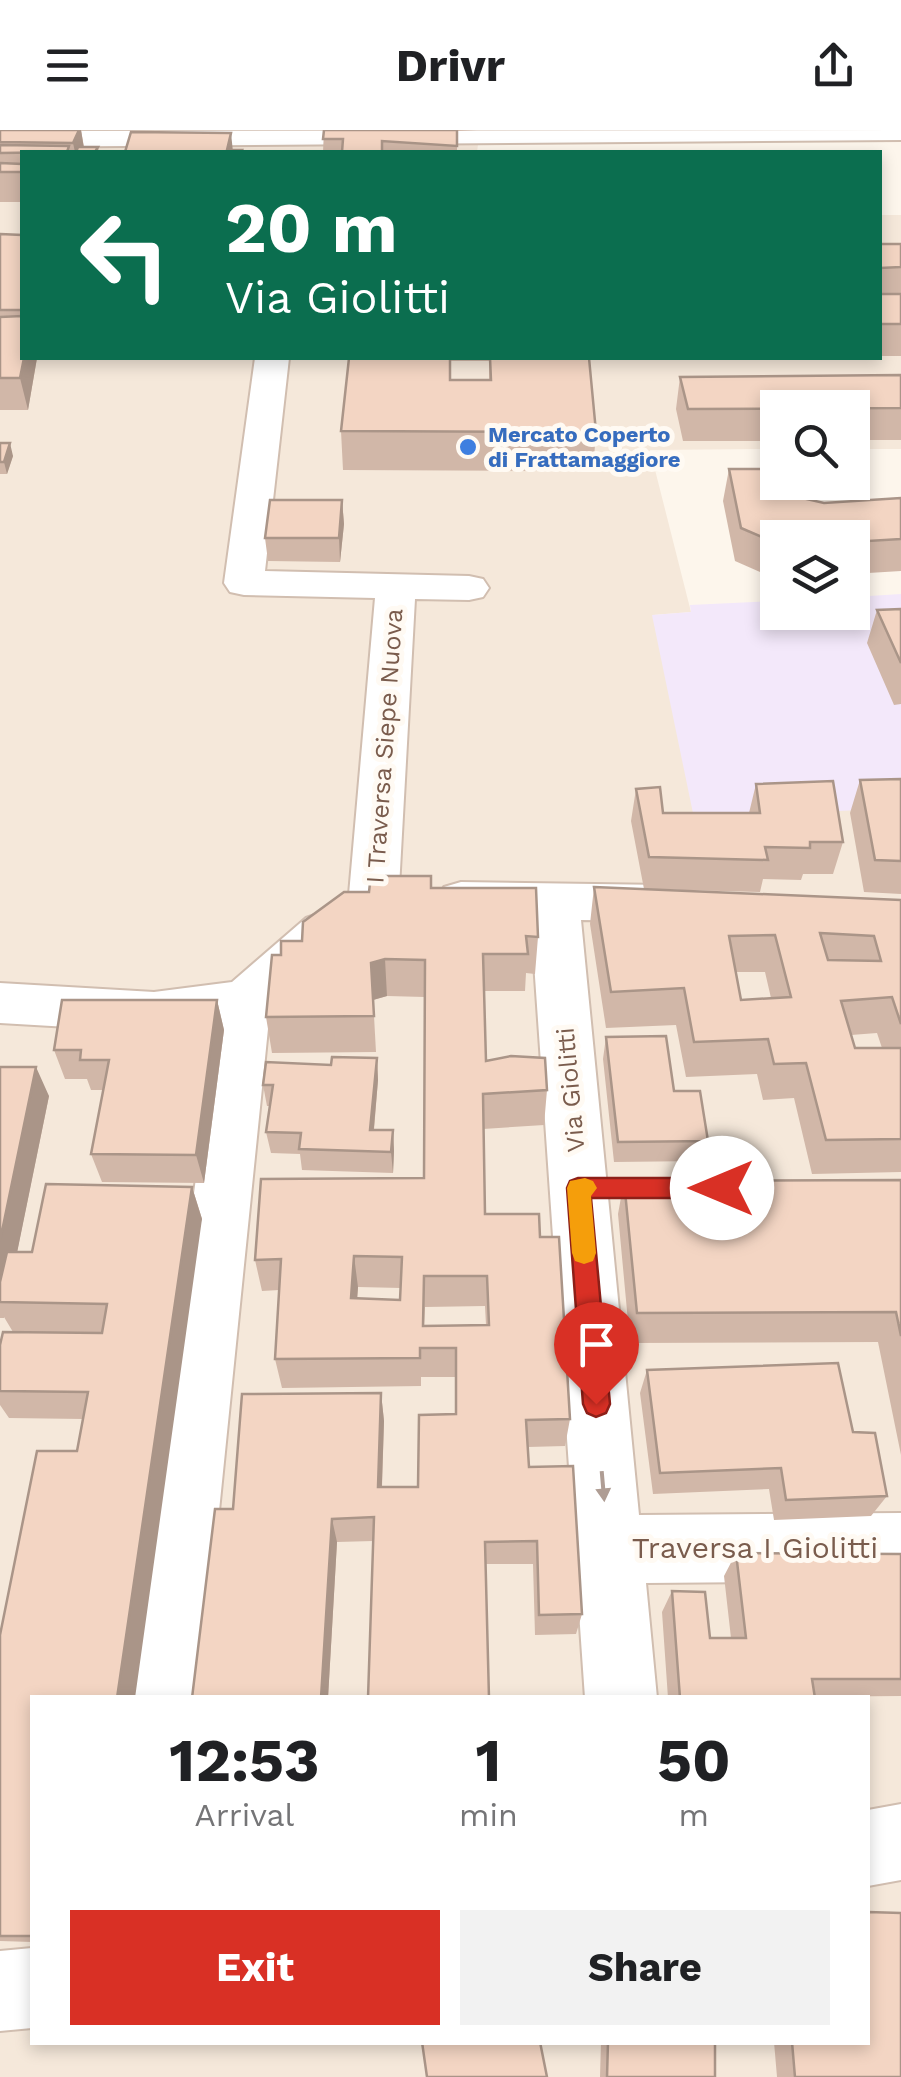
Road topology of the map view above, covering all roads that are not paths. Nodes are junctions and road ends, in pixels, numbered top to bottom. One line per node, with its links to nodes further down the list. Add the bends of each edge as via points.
1 (883, 132): 3 (street); 4 (street)
2 (0, 139): 3 (street)
3 (300, 145)
4 (901, 150)
5 (272, 360): 6 (street, via 244,583)
6 (396, 586): 7 (street); 10 (street, I Traversa Siepe Nuova)
7 (469, 588)
8 (554, 900): 9 (street, I Traversa Siepe Nuova); 10 (street, I Traversa Siepe Nuova); 14 (street, Via Giolitti, one-way to 14, via 607,1188)
9 (708, 904)
10 (372, 906): 11 (street, I Traversa Siepe Nuova, via 348,909)
11 (245, 1001): 12 (street, via 154,1012); 15 (street)
12 (0, 1003)
13 (901, 1547): 14 (street, Traversa I Giolitti)
14 (608, 1549): 16 (street, Via Giolitti)
15 (164, 1695)
16 (621, 1695)
17 (901, 1842): 18 (street)
18 (870, 1848)
19 (30, 1988): 20 (street)
20 (0, 1991)

